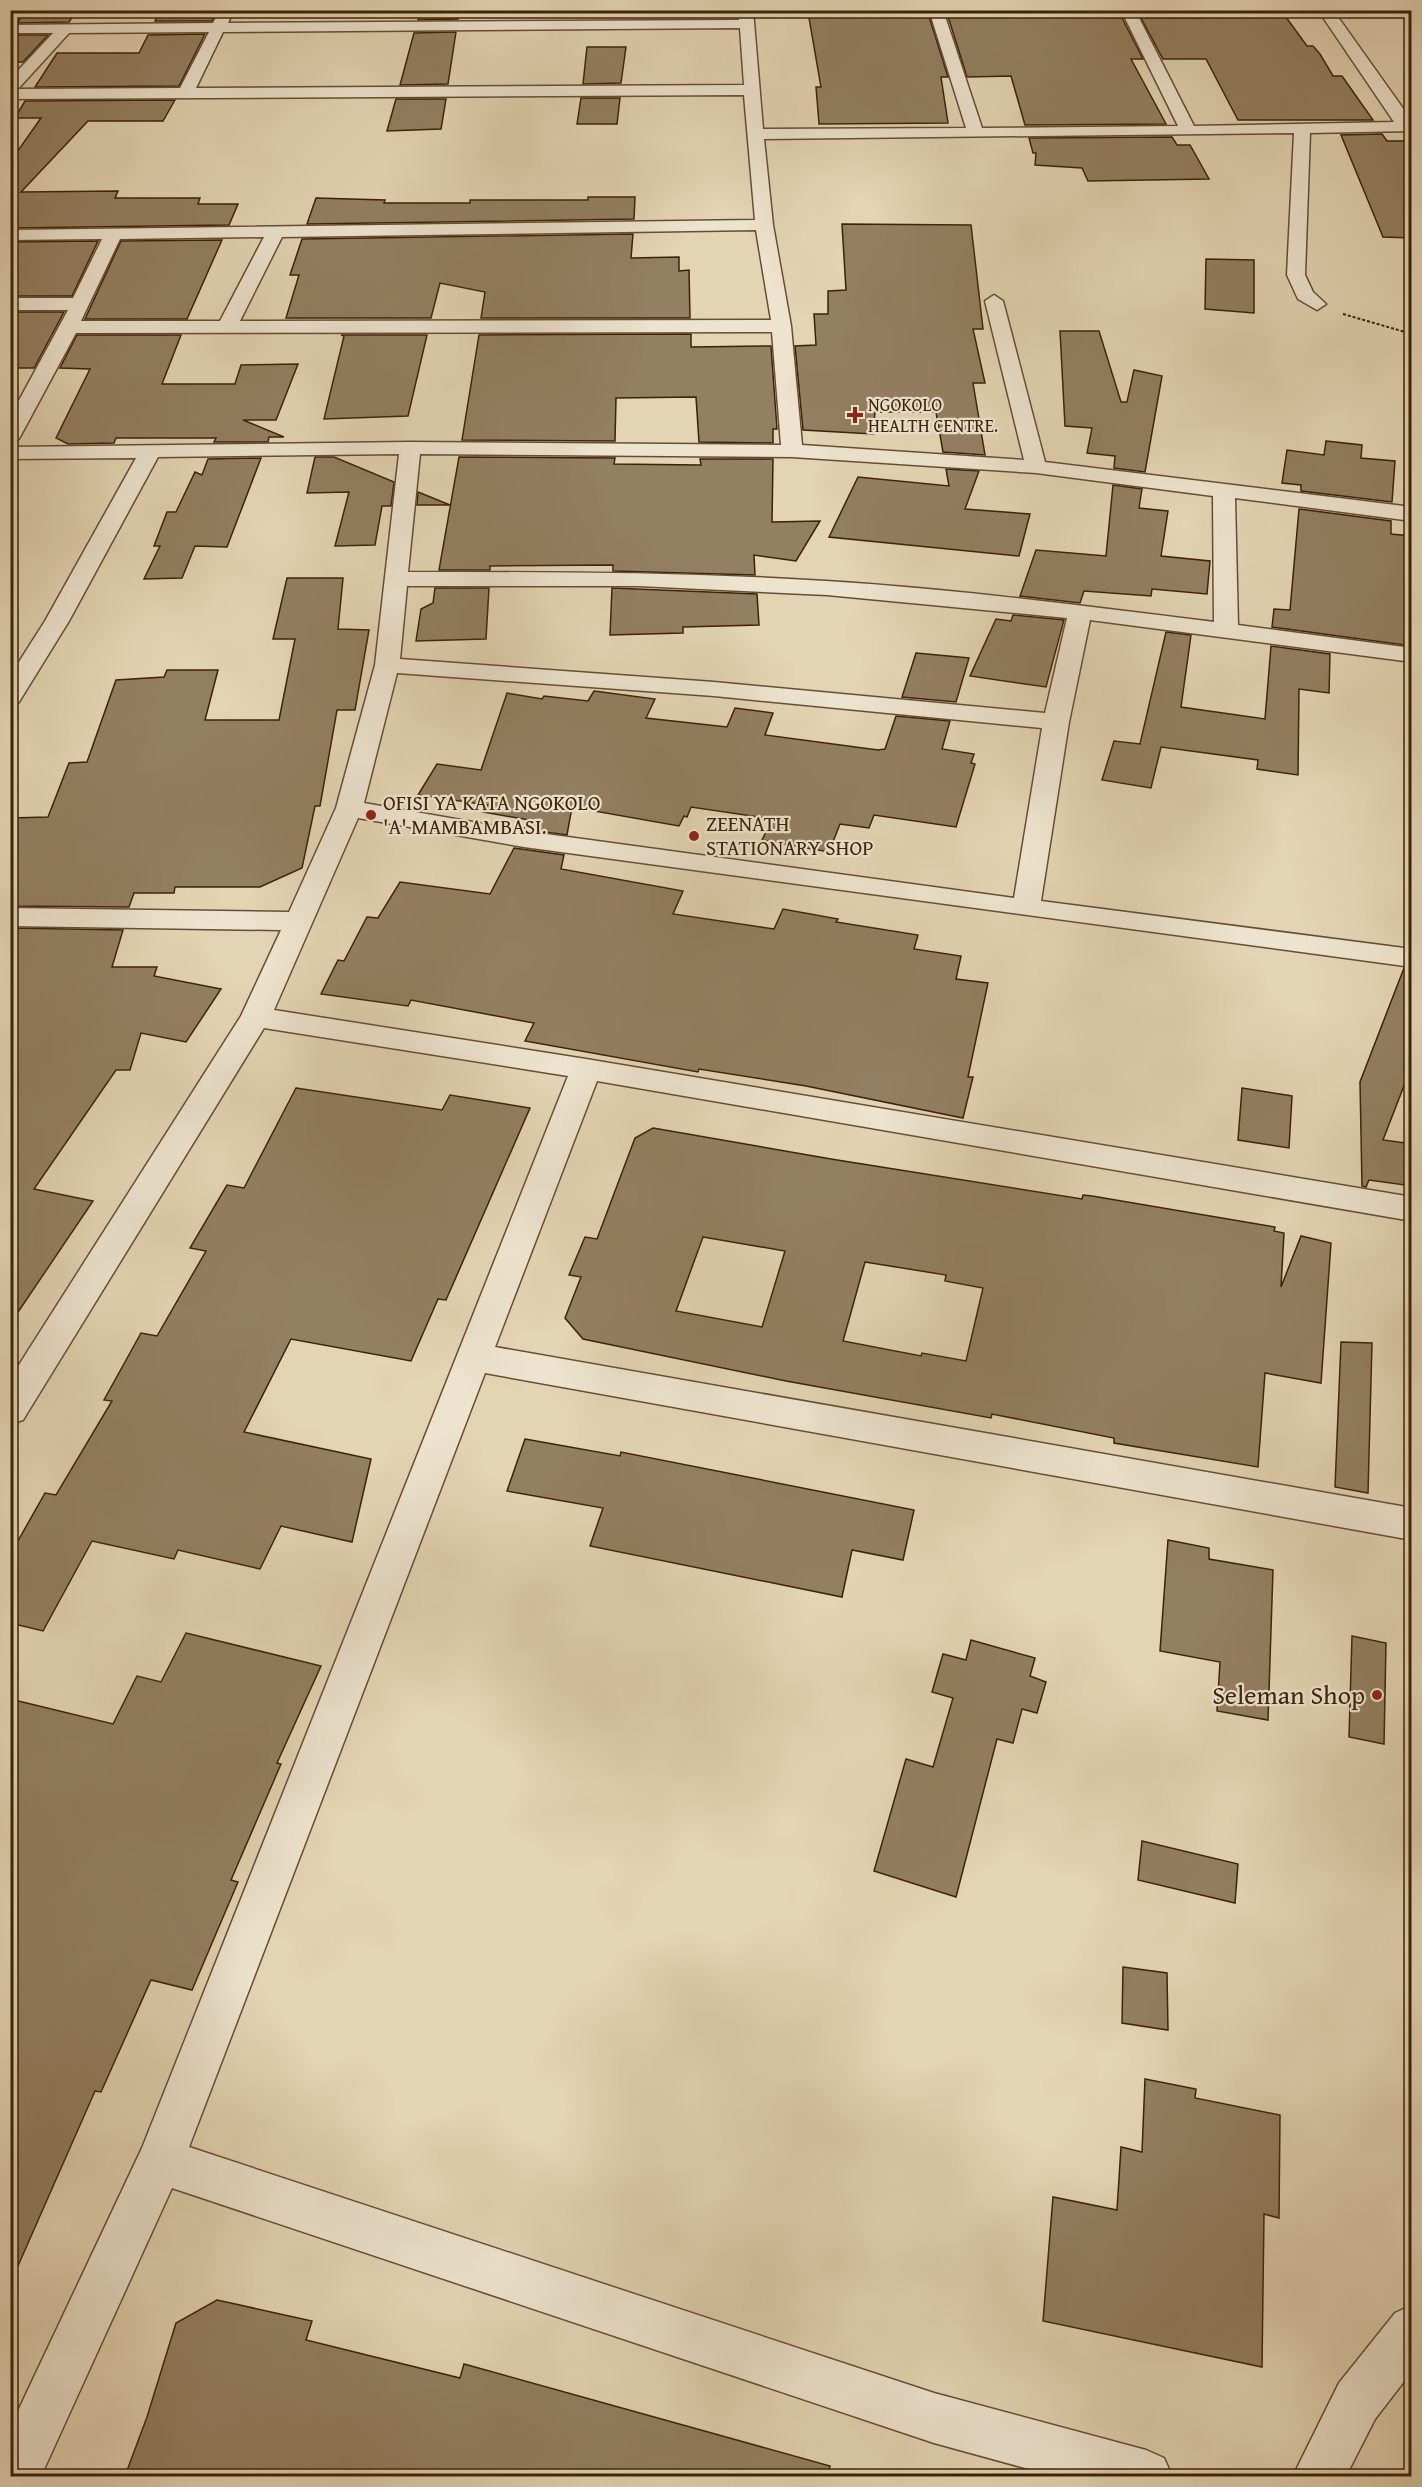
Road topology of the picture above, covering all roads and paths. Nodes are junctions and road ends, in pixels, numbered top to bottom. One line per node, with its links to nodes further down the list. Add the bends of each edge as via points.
1 (227, 10): 6 (street)
2 (936, 10): 16 (street)
3 (1128, 10): 15 (street)
4 (1324, 10): 13 (street)
5 (746, 17): 6 (street); 10 (street)
6 (218, 27): 7 (street); 12 (street)
7 (66, 28): 8 (street); 9 (street)
8 (10, 29)
9 (10, 89)
10 (752, 90): 12 (street); 17 (street)
11 (10, 94): 12 (street)
12 (185, 94)
13 (1408, 126): 14 (street)
14 (1302, 128): 15 (street); 25 (street, via 1296,275 1305,295)
15 (1188, 131): 16 (street)
16 (975, 132): 17 (street)
17 (754, 134): 18 (street)
18 (764, 225): 19 (street); 26 (street)
19 (275, 232): 20 (street); 28 (street)
20 (112, 234): 21 (street); 24 (street)
21 (10, 235)
22 (994, 301): 35 (street)
23 (10, 304): 24 (street)
24 (79, 304): 27 (street)
25 (1317, 304): 29 (path)
26 (781, 326): 28 (street); 32 (street)
27 (69, 327): 28 (street); 30 (street)
28 (227, 327)
29 (1412, 334)
30 (10, 437)
31 (410, 448): 32 (street); 33 (street); 38 (street)
32 (792, 451): 35 (street)
33 (150, 452): 34 (street); 43 (street, via 57,621)
34 (10, 453)
35 (1036, 467): 36 (street)
36 (1224, 493): 37 (street); 40 (street)
37 (1412, 514)
38 (397, 579): 39 (street, via 742,582 958,598); 42 (street)
39 (1080, 612): 40 (street); 44 (street)
40 (1226, 632): 41 (street)
41 (1412, 655)
42 (387, 665): 44 (street, via 714,689); 45 (street)
43 (10, 697)
44 (1056, 722): 46 (street)
45 (349, 808): 46 (street, via 524,839); 48 (street)
46 (1026, 908): 49 (street)
47 (10, 917): 48 (street)
48 (297, 921): 50 (street)
49 (1412, 958)
50 (256, 1017): 51 (street); 54 (street)
51 (586, 1069): 52 (street); 53 (street)
52 (1412, 1209)
53 (472, 1357): 55 (street); 56 (street)
54 (10, 1410)
55 (1412, 1524)
56 (160, 2161): 58 (street); 59 (street, via 934,2418)
57 (1412, 2330): 60 (street, via 1357,2401)
58 (15, 2476)
59 (1146, 2476)
60 (1319, 2476)

